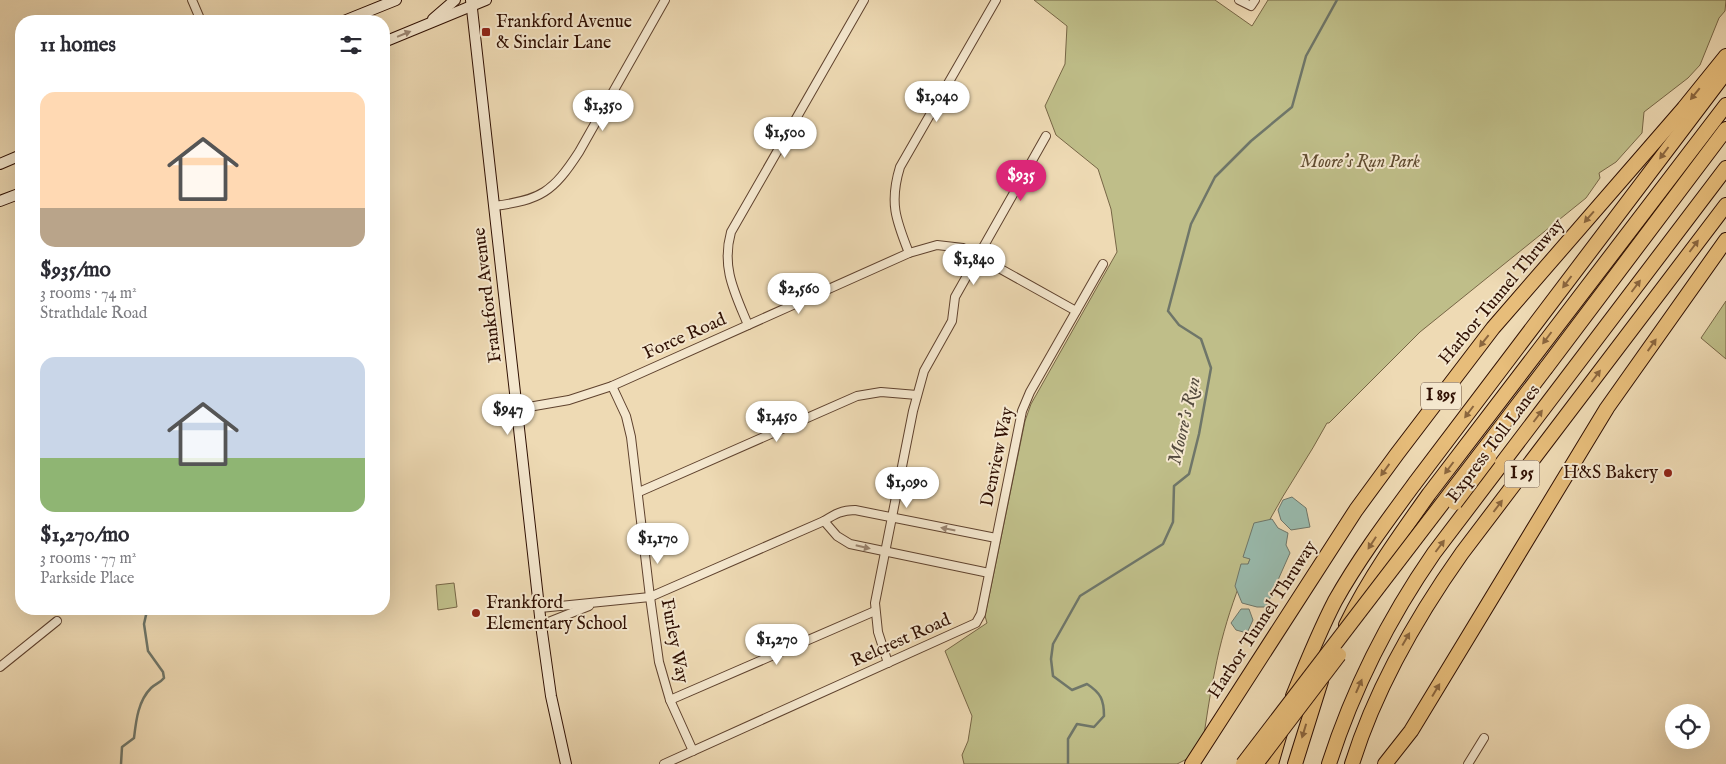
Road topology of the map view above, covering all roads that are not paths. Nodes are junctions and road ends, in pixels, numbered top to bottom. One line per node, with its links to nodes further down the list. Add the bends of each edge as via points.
1 (192, 0): 11 (street)
2 (396, 0): 12 (street)
3 (456, 0): 13 (street)
4 (486, 0): 9 (street)
5 (665, 0): 27 (street, via 564,175 536,198)
6 (864, 0): 33 (street, via 731,232 727,251 728,272)
7 (996, 0): 29 (street, via 900,167 894,205)
8 (1239, 0): 10 (street)
9 (472, 3): 13 (street); 27 (street, Frankford Avenue)
10 (1253, 3)
11 (198, 15)
12 (359, 15)
13 (424, 26): 14 (street, one-way to 13)
14 (390, 40)
15 (1726, 56): 58 (highway, Harbor Tunnel Thruway / I 895, one-way to 58, via 1493,328 1397,454 1356,510)
16 (1726, 72): 61 (highway, one-way to 61, via 1376,537 1336,600 1309,656 1283,720)
17 (1726, 105): 62 (highway, Express Toll Lanes, one-way to 62, via 1391,547 1327,662)
18 (1726, 129): 34 (highway, Express Toll Lanes)
19 (1046, 136): 30 (street)
20 (1726, 144): 34 (highway, Express Toll Lanes)
21 (15, 158): 22 (street)
22 (0, 164)
23 (1726, 168): 63 (highway, Express Toll Lanes, one-way to 23, via 1366,668 1419,575)
24 (15, 195): 25 (street)
25 (0, 201)
26 (1726, 205): 64 (highway, I 95, one-way to 26, via 1390,671 1434,593)
27 (494, 206): 37 (street, Frankford Avenue)
28 (1726, 240): 65 (highway, one-way to 28, via 1411,732 1607,408)
29 (909, 253): 30 (street, Force Road, via 948,245); 33 (street, Force Road)
30 (978, 256): 32 (street, Force Road); 36 (street, via 955,297 952,321 929,360)
31 (1103, 264): 32 (street, Denview Way)
32 (1076, 311): 41 (street, Denview Way, via 1022,412)
33 (748, 325): 35 (street, Force Road)
34 (1550, 370): 59 (highway, Express Toll Lanes, bridge); 60 (highway, Express Toll Lanes, bridge)
35 (612, 386): 37 (street, Force Road, via 569,400); 38 (street, Furley Way, via 630,431)
36 (917, 395): 38 (street, via 881,392 857,396); 39 (street)
37 (517, 409): 46 (street, Frankford Avenue)
38 (639, 492): 44 (street, Furley Way)
39 (892, 518): 40 (street, via 844,510); 41 (street, one-way to 39); 42 (street)
40 (824, 521): 42 (street, one-way to 42, via 837,536 850,544); 44 (street)
41 (996, 538): 43 (street, Denview Way)
42 (886, 552): 43 (street); 47 (street)
43 (989, 573): 48 (street, Denview Way)
44 (650, 597): 45 (street); 53 (street, Furley Way, via 656,649)
45 (598, 603): 46 (street); 50 (street)
46 (540, 608): 50 (street, Frankford Avenue)
47 (875, 611): 51 (street); 53 (street)
48 (981, 614): 51 (street, Relcrest Road, via 971,626)
49 (57, 621): 52 (street)
50 (541, 625): 56 (street, Frankford Avenue, via 551,696)
51 (888, 663): 55 (street, Relcrest Road)
52 (0, 667)
53 (670, 700): 55 (street, Furley Way)
54 (1484, 738): 66 (street)
55 (693, 751): 57 (street, Relcrest Road)
56 (566, 764)
57 (664, 764)
58 (1192, 764)
59 (1243, 764)
60 (1256, 764)
61 (1271, 764)
62 (1294, 764)
63 (1329, 764)
64 (1352, 764)
65 (1385, 764)
66 (1468, 764)

